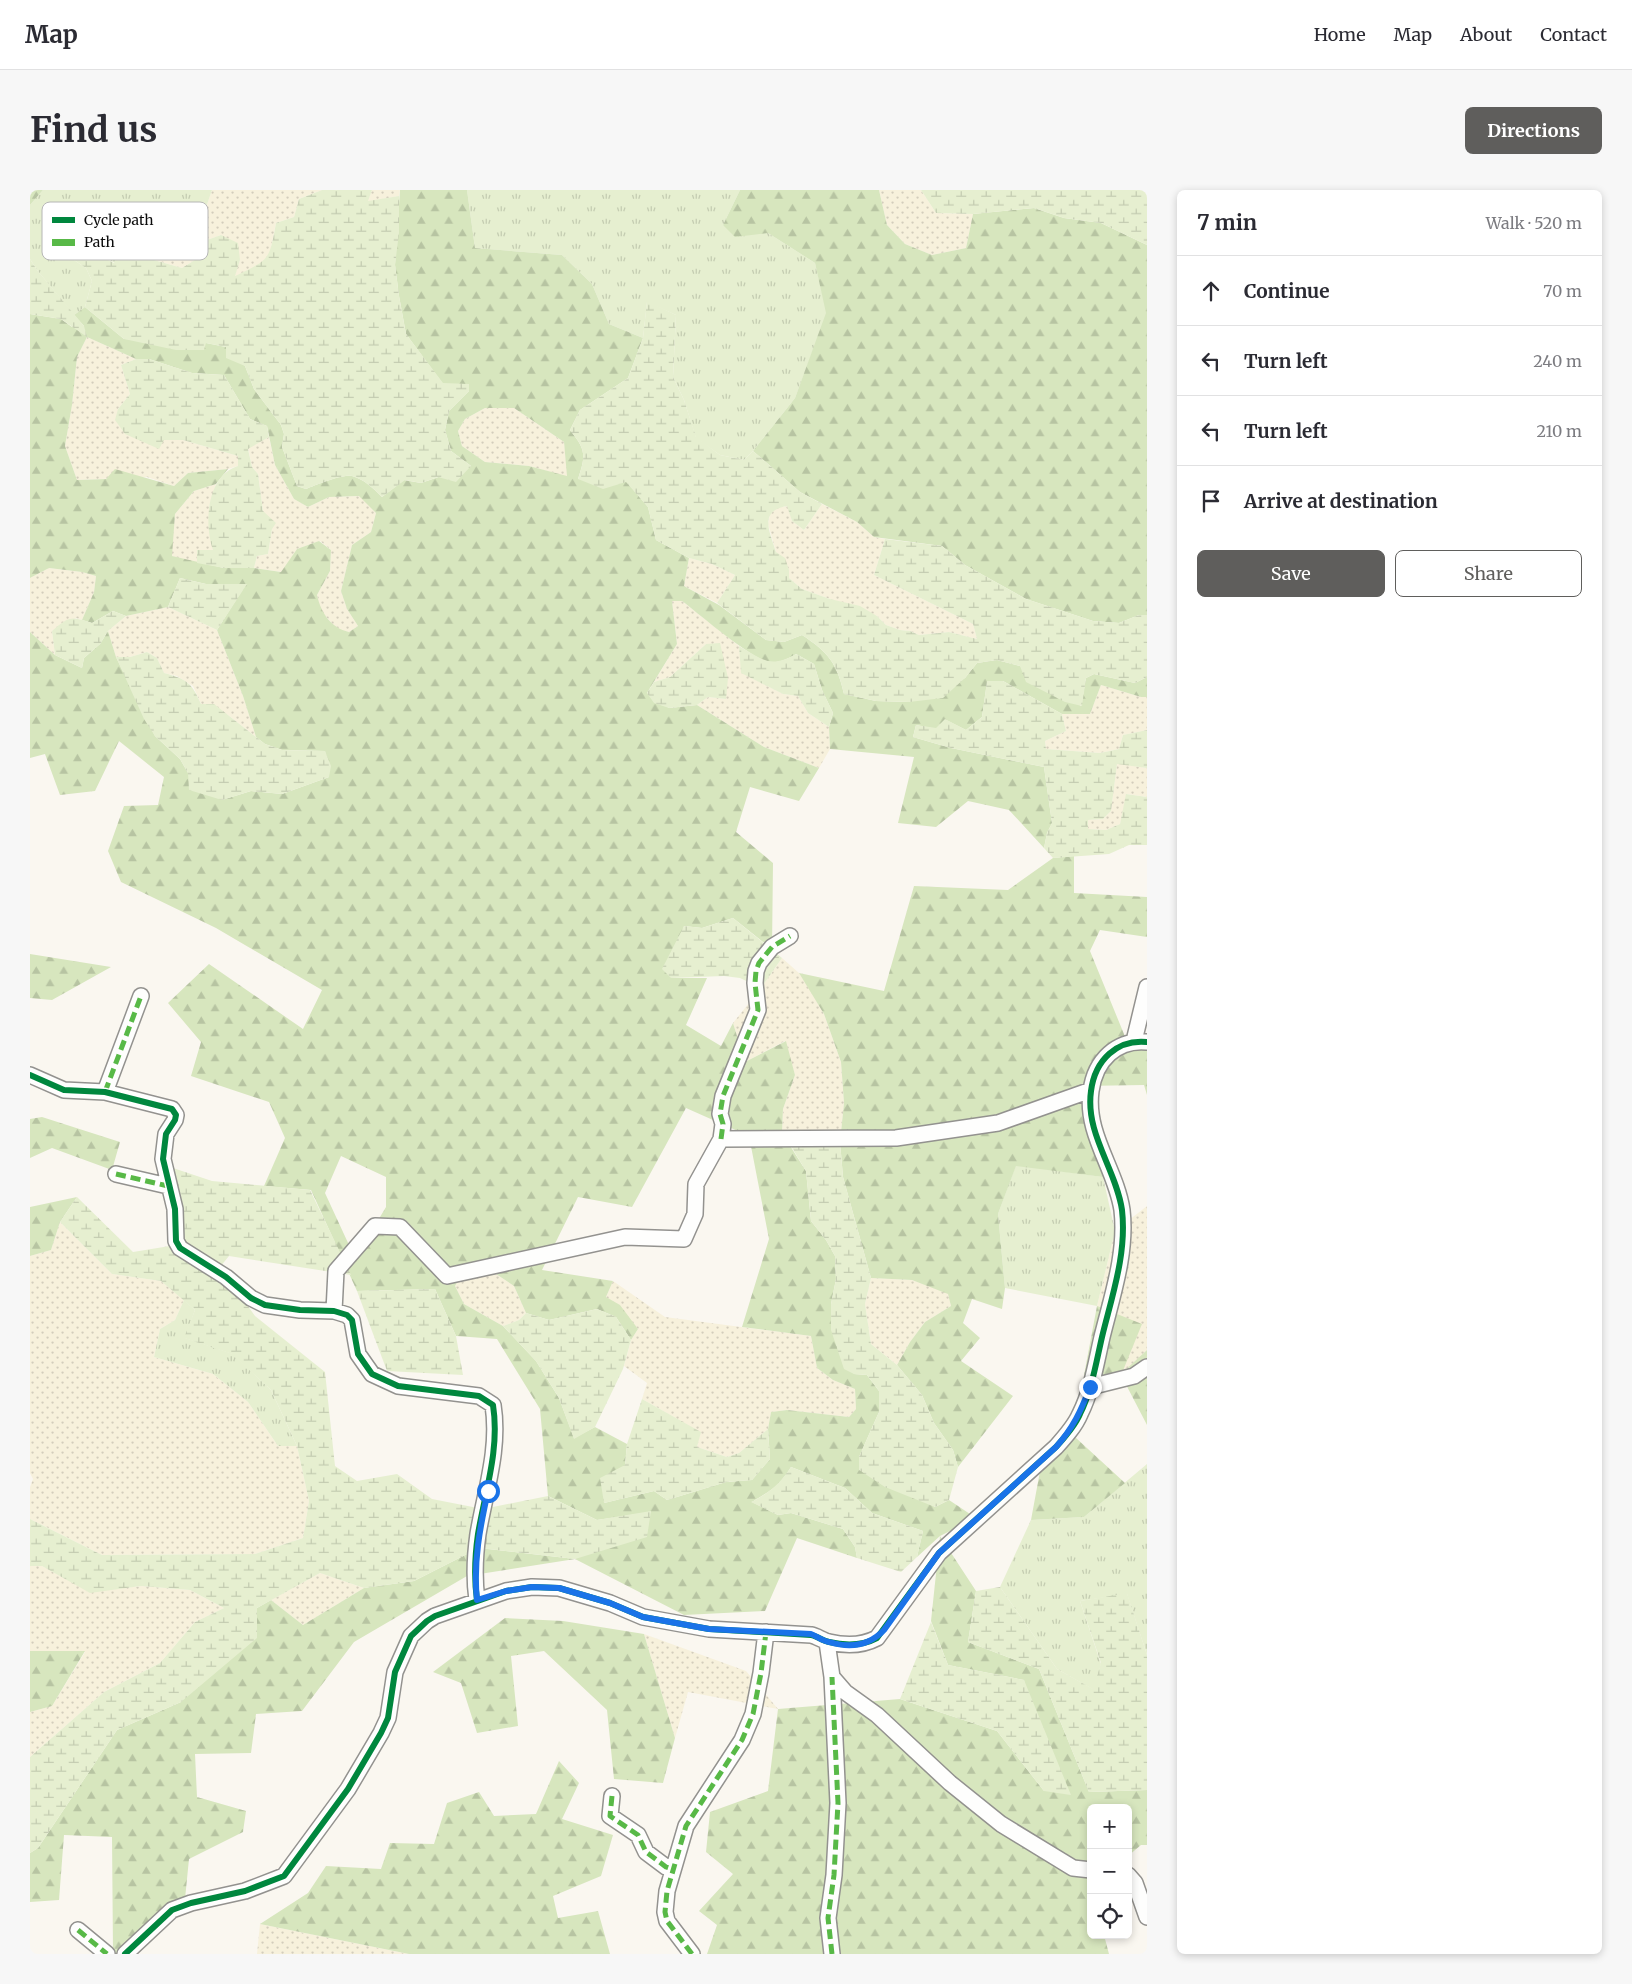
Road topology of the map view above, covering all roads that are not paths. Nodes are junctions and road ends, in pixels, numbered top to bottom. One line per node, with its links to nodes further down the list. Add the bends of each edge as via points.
1 (790, 936): 8 (street, via 772,946 756,971 758,1010 723,1096)
2 (1147, 988): 4 (street)
3 (141, 996): 7 (street)
4 (1141, 1041): 6 (street, via 1123,1044 1105,1057)
5 (30, 1075): 7 (street, via 64,1090)
6 (1091, 1090): 8 (street, via 998,1122 896,1138); 13 (street, via 1091,1118 1117,1190 1122,1226 1118,1272)
7 (105, 1092): 10 (street, via 172,1109 176,1115 166,1134 163,1159)
8 (721, 1139): 11 (street, via 696,1184 695,1214 684,1239 625,1236 447,1276 400,1226 375,1226 336,1271)
9 (116, 1174): 10 (street)
10 (168, 1186): 11 (street, via 175,1209 176,1241 180,1248 265,1305)
11 (334, 1311): 14 (street, via 352,1320 358,1354 372,1374 398,1386 479,1396 493,1405 496,1426 488,1491 478,1536)
12 (1147, 1367): 13 (street, via 1134,1376)
13 (1090, 1387): 16 (street, via 1069,1433 939,1553 877,1638 856,1645)
14 (477, 1600): 15 (street, via 532,1587 559,1588 643,1617 709,1629); 25 (street, via 436,1616 411,1636 395,1672 388,1718 381,1733 348,1789 284,1876 172,1910)
15 (766, 1632): 16 (street, via 811,1634); 19 (street, via 753,1714 742,1740 686,1826)
16 (827, 1642): 17 (street)
17 (832, 1677): 20 (street, via 845,1692 1001,1824 1073,1868); 27 (street, via 838,1803 828,1918)
18 (612, 1796): 19 (street, via 610,1816 638,1835 646,1852)
19 (672, 1869): 26 (street, via 666,1890 667,1921)
20 (1087, 1870)
21 (1132, 1880): 22 (street)
22 (1147, 1917)
23 (78, 1930): 24 (street)
24 (107, 1954)
25 (125, 1954)
26 (692, 1954)
27 (832, 1954)

